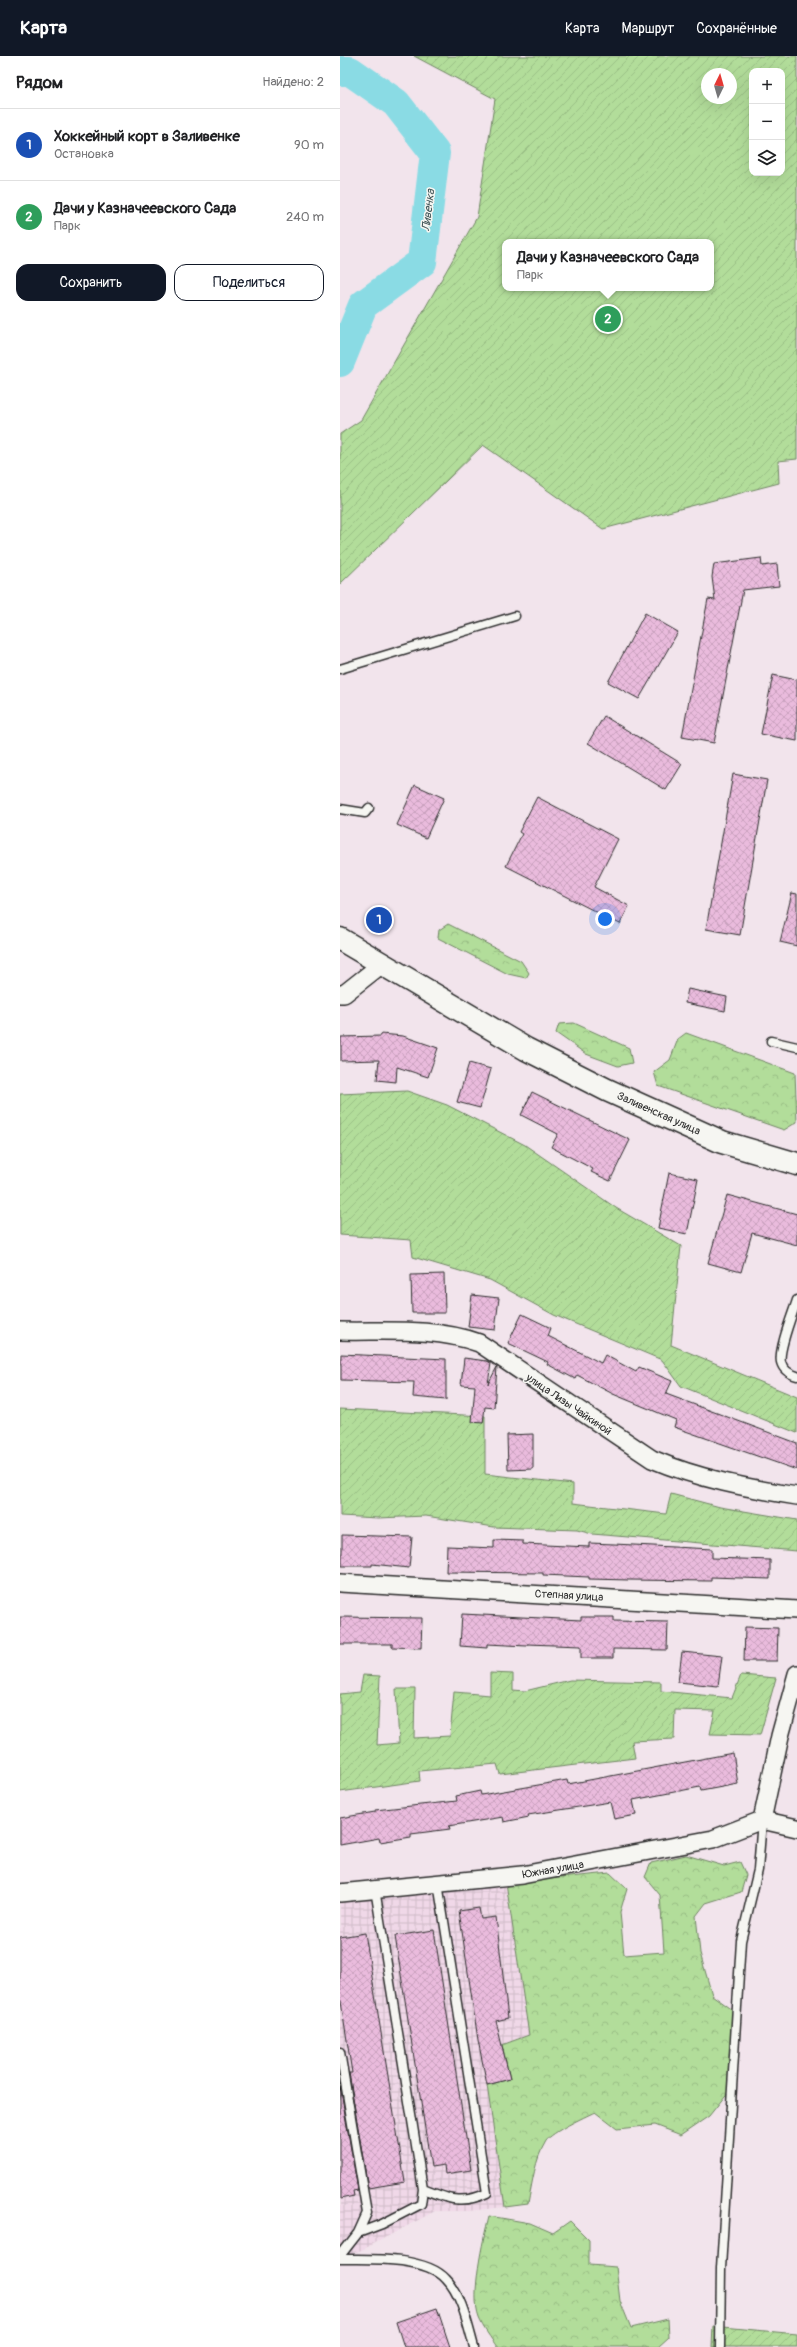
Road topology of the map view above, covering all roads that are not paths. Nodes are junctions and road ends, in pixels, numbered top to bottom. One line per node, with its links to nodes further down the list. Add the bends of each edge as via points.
1 (515, 616): 2 (lane)
2 (340, 669)
3 (369, 808): 4 (lane, via 365,813)
4 (340, 809)
5 (340, 940): 6 (street, Заливенская улица)
6 (382, 964): 7 (street, via 344,994); 10 (street, Заливенская улица, via 526,1049 607,1090 722,1142)
7 (340, 994)
8 (772, 1041): 9 (lane)
9 (797, 1046)
10 (797, 1164)
11 (797, 1300): 13 (lane, via 780,1356 783,1366)
12 (340, 1331): 14 (street, улица Лизы Чайкиной, via 435,1333 459,1336 479,1343 652,1459 713,1481)
13 (797, 1376)
14 (797, 1496)
15 (340, 1583): 16 (street, Степная улица)
16 (797, 1610)
17 (797, 1674): 18 (street, via 780,1736)
18 (762, 1820): 19 (street); 20 (street, Южная улица, via 713,1839 639,1854 522,1875); 28 (lane, via 758,1870 741,1941 721,2268)
19 (797, 1828)
20 (438, 1883): 21 (street, Южная улица); 24 (lane, via 488,2194 471,2201 446,2198)
21 (374, 1889): 22 (street, Южная улица); 24 (lane)
22 (340, 1893)
23 (340, 2052): 25 (lane, via 367,2213)
24 (423, 2189): 25 (lane, via 421,2204 382,2224)
25 (358, 2232): 26 (lane)
26 (340, 2257): 27 (lane, via 387,2260 430,2268 447,2279 463,2309)
27 (474, 2347)
28 (720, 2347)

